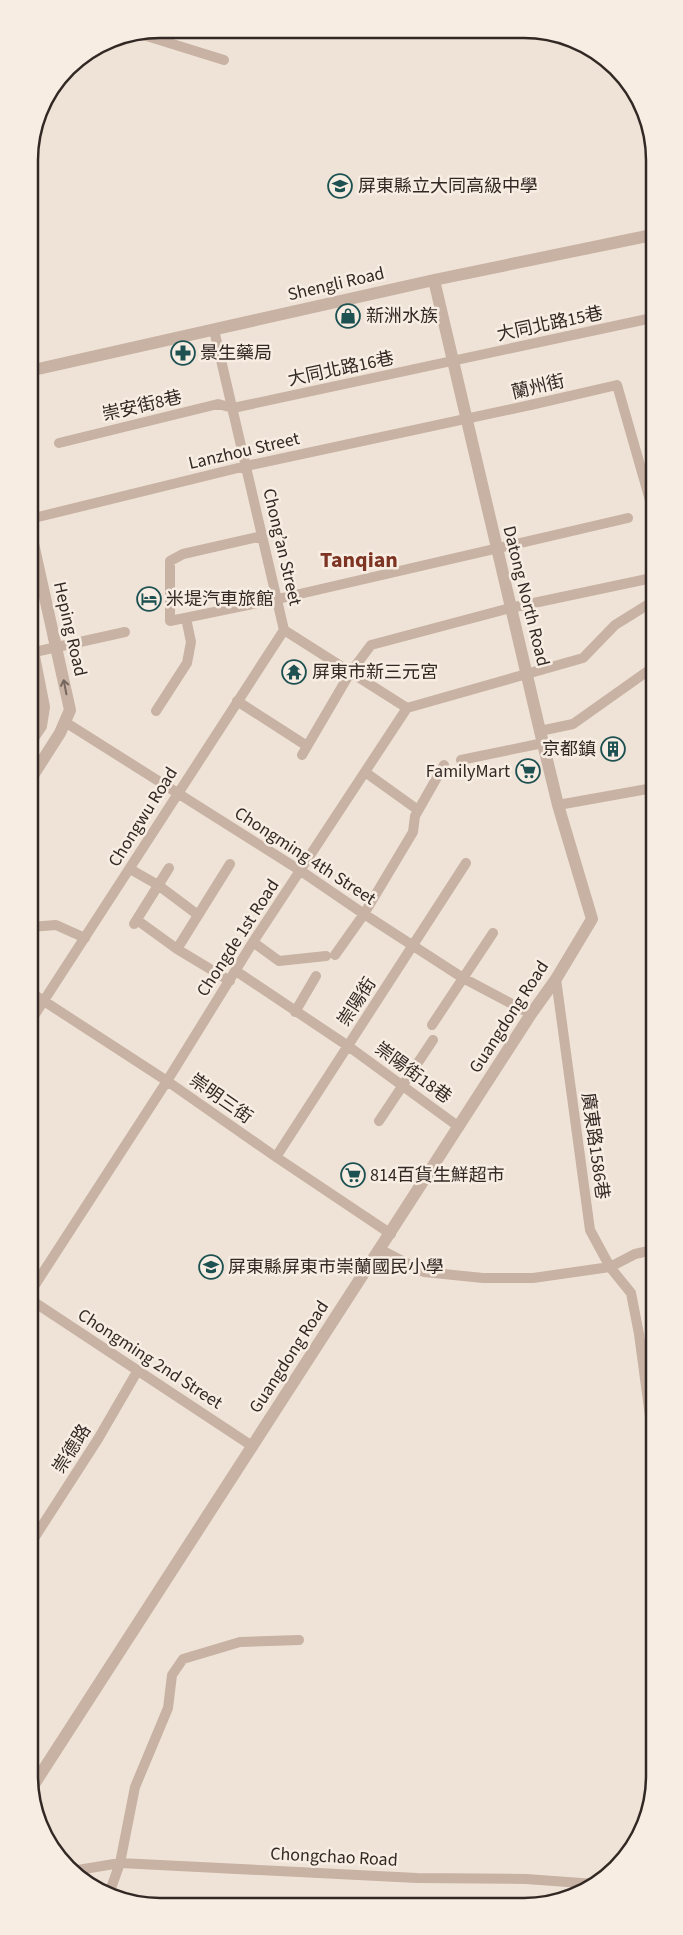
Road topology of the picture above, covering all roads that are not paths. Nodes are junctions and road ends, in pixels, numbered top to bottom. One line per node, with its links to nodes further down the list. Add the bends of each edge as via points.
1 (154, 38): 2 (street)
2 (224, 60)
3 (646, 236): 4 (street, Shengli Road)
4 (434, 280): 6 (street, Shengli Road); 7 (street, Datong North Road)
5 (646, 319): 7 (street, 大同北路15巷)
6 (214, 330): 8 (street, Shengli Road); 9 (street, Chong’an Street)
7 (455, 361): 9 (street, 大同北路16巷); 10 (street, Datong North Road)
8 (38, 369)
9 (233, 408): 11 (street, 崇安街8巷, via 218,404); 12 (street, Chong’an Street)
10 (466, 419): 12 (street, Lanzhou Street); 13 (street, 蘭州街, via 617,384); 17 (street, Datong North Road)
11 (59, 442)
12 (246, 466): 14 (street, Lanzhou Street); 16 (street, Chong’an Street)
13 (646, 485)
14 (38, 517)
15 (628, 518): 17 (street)
16 (262, 536): 20 (street, Chong’an Street); 23 (street, via 183,554 170,561 170,621)
17 (496, 546): 20 (street); 22 (street, Datong North Road)
18 (38, 565): 26 (street, Heping Road)
19 (646, 579): 22 (street)
20 (278, 598): 23 (street); 24 (street, Chong’an Street)
21 (646, 606): 30 (street, via 615,625 583,658)
22 (510, 608): 29 (street, via 371,645); 30 (street, Datong North Road)
23 (186, 618): 34 (street, via 191,642 187,663)
24 (284, 630): 29 (street, Chong’an Street); 32 (street, Chongwu Road)
25 (124, 632): 26 (street)
26 (57, 647): 27 (street); 35 (street, Heping Road, one-way to 26, via 70,710)
27 (38, 652)
28 (646, 672): 37 (street, via 573,724)
29 (350, 673): 32 (street, via 304,750); 33 (street, Chong’an Street)
30 (527, 674): 33 (street); 37 (street, Datong North Road)
31 (38, 680): 36 (street, via 44,707)
32 (237, 702): 43 (street, Chongwu Road)
33 (407, 708): 41 (street, Chongde 1st Road)
34 (156, 711)
35 (62, 728): 40 (street); 43 (street, Chongming 4th Street)
36 (38, 730)
37 (542, 737): 38 (street); 44 (street, Datong North Road)
38 (461, 760)
39 (444, 765): 45 (street)
40 (38, 767)
41 (365, 772): 45 (street); 50 (street, Chongde 1st Road)
42 (646, 789): 44 (street)
43 (177, 793): 48 (street, Chongwu Road); 50 (street, Chongming 4th Street)
44 (558, 805): 54 (street, Datong North Road)
45 (418, 810): 52 (street, via 414,832)
46 (466, 863): 59 (street, 崇陽街)
47 (230, 864): 53 (street)
48 (130, 868): 51 (street); 57 (street, Chongwu Road)
49 (169, 868): 51 (street)
50 (301, 871): 52 (street, Chongming 4th Street); 58 (street, Chongde 1st Road)
51 (158, 886): 53 (street); 60 (street, via 135,922)
52 (364, 914): 58 (street, via 330,955 279,961); 59 (street, Chongming 4th Street)
53 (198, 915): 60 (street)
54 (592, 919): 64 (street, Guangdong Road)
55 (38, 927): 57 (street, via 56,925)
56 (492, 933): 63 (street)
57 (85, 938): 67 (street, Chongwu Road)
58 (253, 942): 61 (street, Chongde 1st Road)
59 (413, 945): 63 (street, Chongming 4th Street); 73 (street, 崇陽街)
60 (177, 949): 65 (street)
61 (236, 972): 65 (street, Chongde 1st Road); 69 (street, 崇陽街18巷)
62 (316, 976): 69 (street)
63 (463, 978): 70 (street, Chongming 4th Street); 71 (street)
64 (556, 978): 70 (street, Guangdong Road); 82 (street, 廣東路1586巷, via 590,1230)
65 (230, 981): 74 (street, Chongde 1st Road)
66 (38, 997): 67 (street, 崇明三街)
67 (44, 1001): 68 (street, Chongwu Road); 74 (street, 崇明三街)
68 (38, 1010)
69 (295, 1012): 73 (street, 崇陽街18巷)
70 (531, 1014): 77 (street, Guangdong Road)
71 (432, 1025)
72 (433, 1040): 75 (street)
73 (348, 1046): 75 (street, 崇陽街18巷); 78 (street, 崇陽街)
74 (167, 1081): 78 (street, 崇明三街); 83 (street, Chongde 1st Road)
75 (403, 1085): 76 (street); 77 (street, 崇陽街18巷)
76 (380, 1121)
77 (459, 1127): 79 (street, Guangdong Road)
78 (276, 1157): 79 (street, 崇明三街)
79 (391, 1234): 80 (street, Guangdong Road)
80 (381, 1250): 82 (street, via 424,1272 483,1278 534,1278); 87 (street, Guangdong Road)
81 (645, 1252): 82 (street)
82 (610, 1266): 86 (street, 廣東路1586巷, via 630,1293)
83 (38, 1280)
84 (38, 1305): 85 (street, Chongming 2nd Street)
85 (138, 1370): 87 (street, Chongming 2nd Street); 88 (street, 崇德路)
86 (645, 1381)
87 (252, 1446): 90 (street, Guangdong Road)
88 (38, 1532)
89 (299, 1640): 91 (street, via 240,1642 183,1659 172,1675 168,1708 136,1787)
90 (38, 1778)
91 (120, 1863): 92 (street, Chongchao Road); 93 (street, Chongchao Road); 94 (street)
92 (82, 1869)
93 (581, 1883)
94 (111, 1887)

